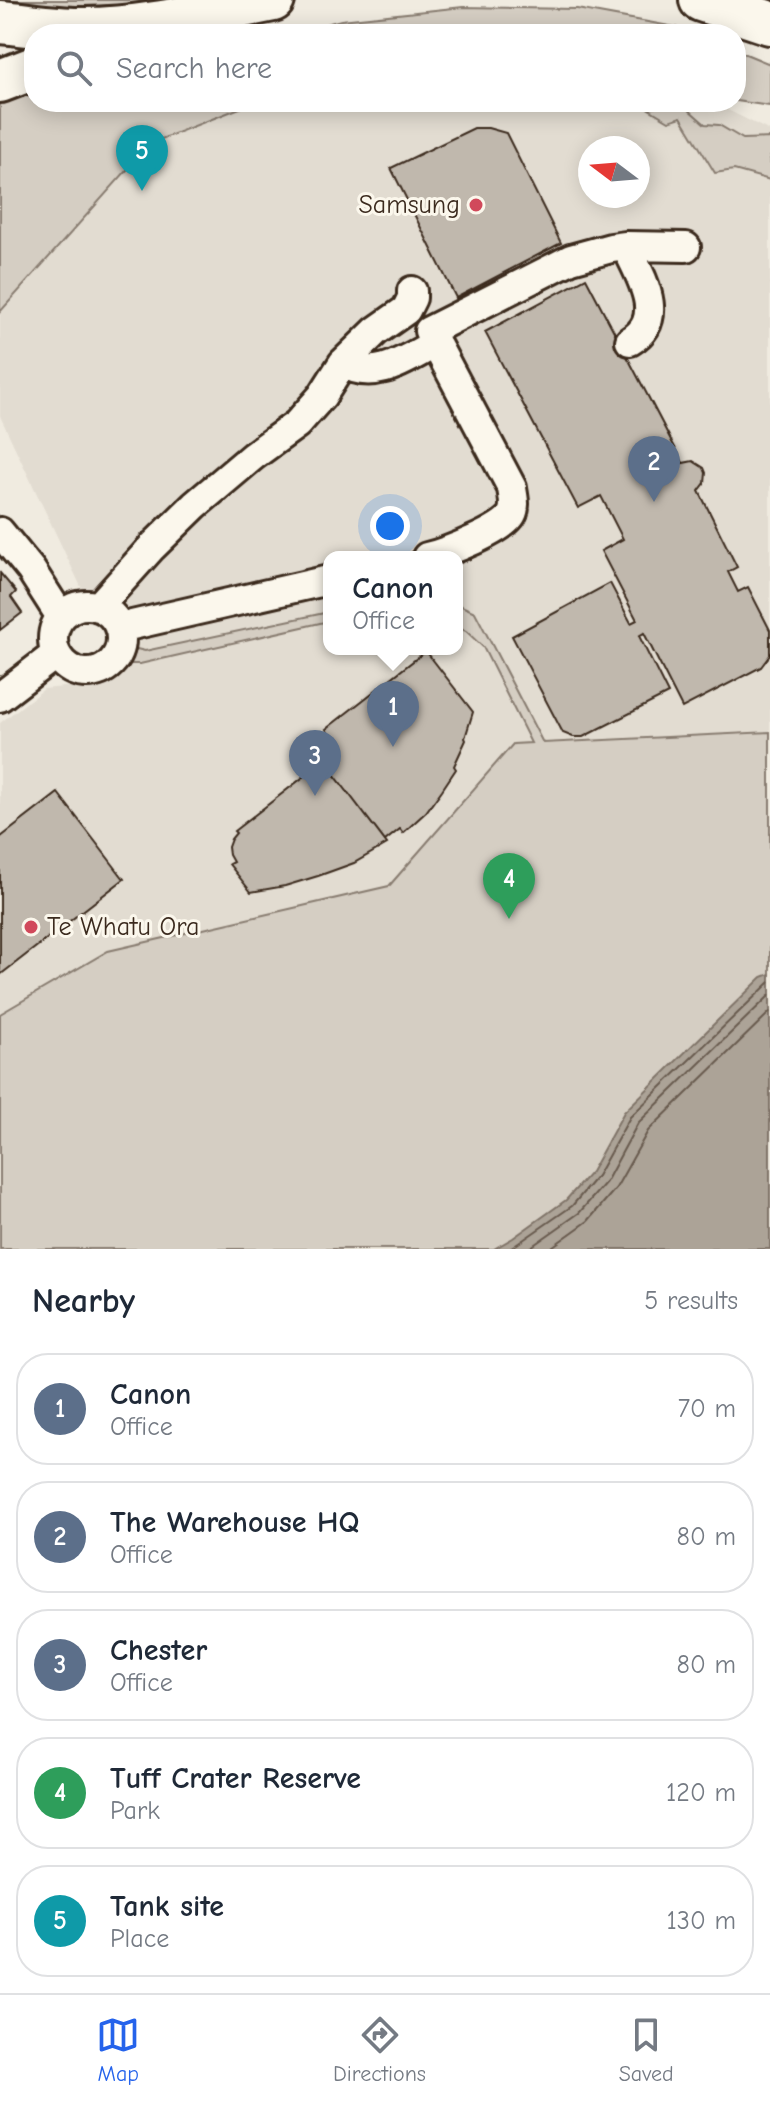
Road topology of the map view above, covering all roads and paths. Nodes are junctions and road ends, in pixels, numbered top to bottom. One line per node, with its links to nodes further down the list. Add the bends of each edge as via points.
1 (273, 0): 3 (highway)
2 (701, 0): 5 (highway)
3 (205, 14): 7 (highway); 8 (highway)
4 (0, 22): 6 (highway)
5 (770, 23)
6 (24, 24)
7 (144, 24)
8 (186, 24)
9 (24, 72): 10 (highway)
10 (0, 81)
11 (626, 246): 12 (street); 14 (street, via 649,297 650,317); 15 (street, via 571,259 475,307 429,331)
12 (686, 247)
13 (412, 291): 16 (street, via 406,310)
14 (630, 341)
15 (436, 343): 16 (street, via 386,369 354,369); 18 (street, via 514,501 504,524)
16 (343, 363): 20 (street, via 297,424 195,505)
17 (0, 532): 21 (street)
18 (444, 551)
19 (323, 581): 22 (street)
20 (98, 607): 21 (street, via 75,607); 22 (street)
21 (61, 617): 23 (street, via 54,631)
22 (119, 628): 23 (street, via 119,650 95,672 72,670)
23 (56, 654): 24 (street)
24 (0, 697)

